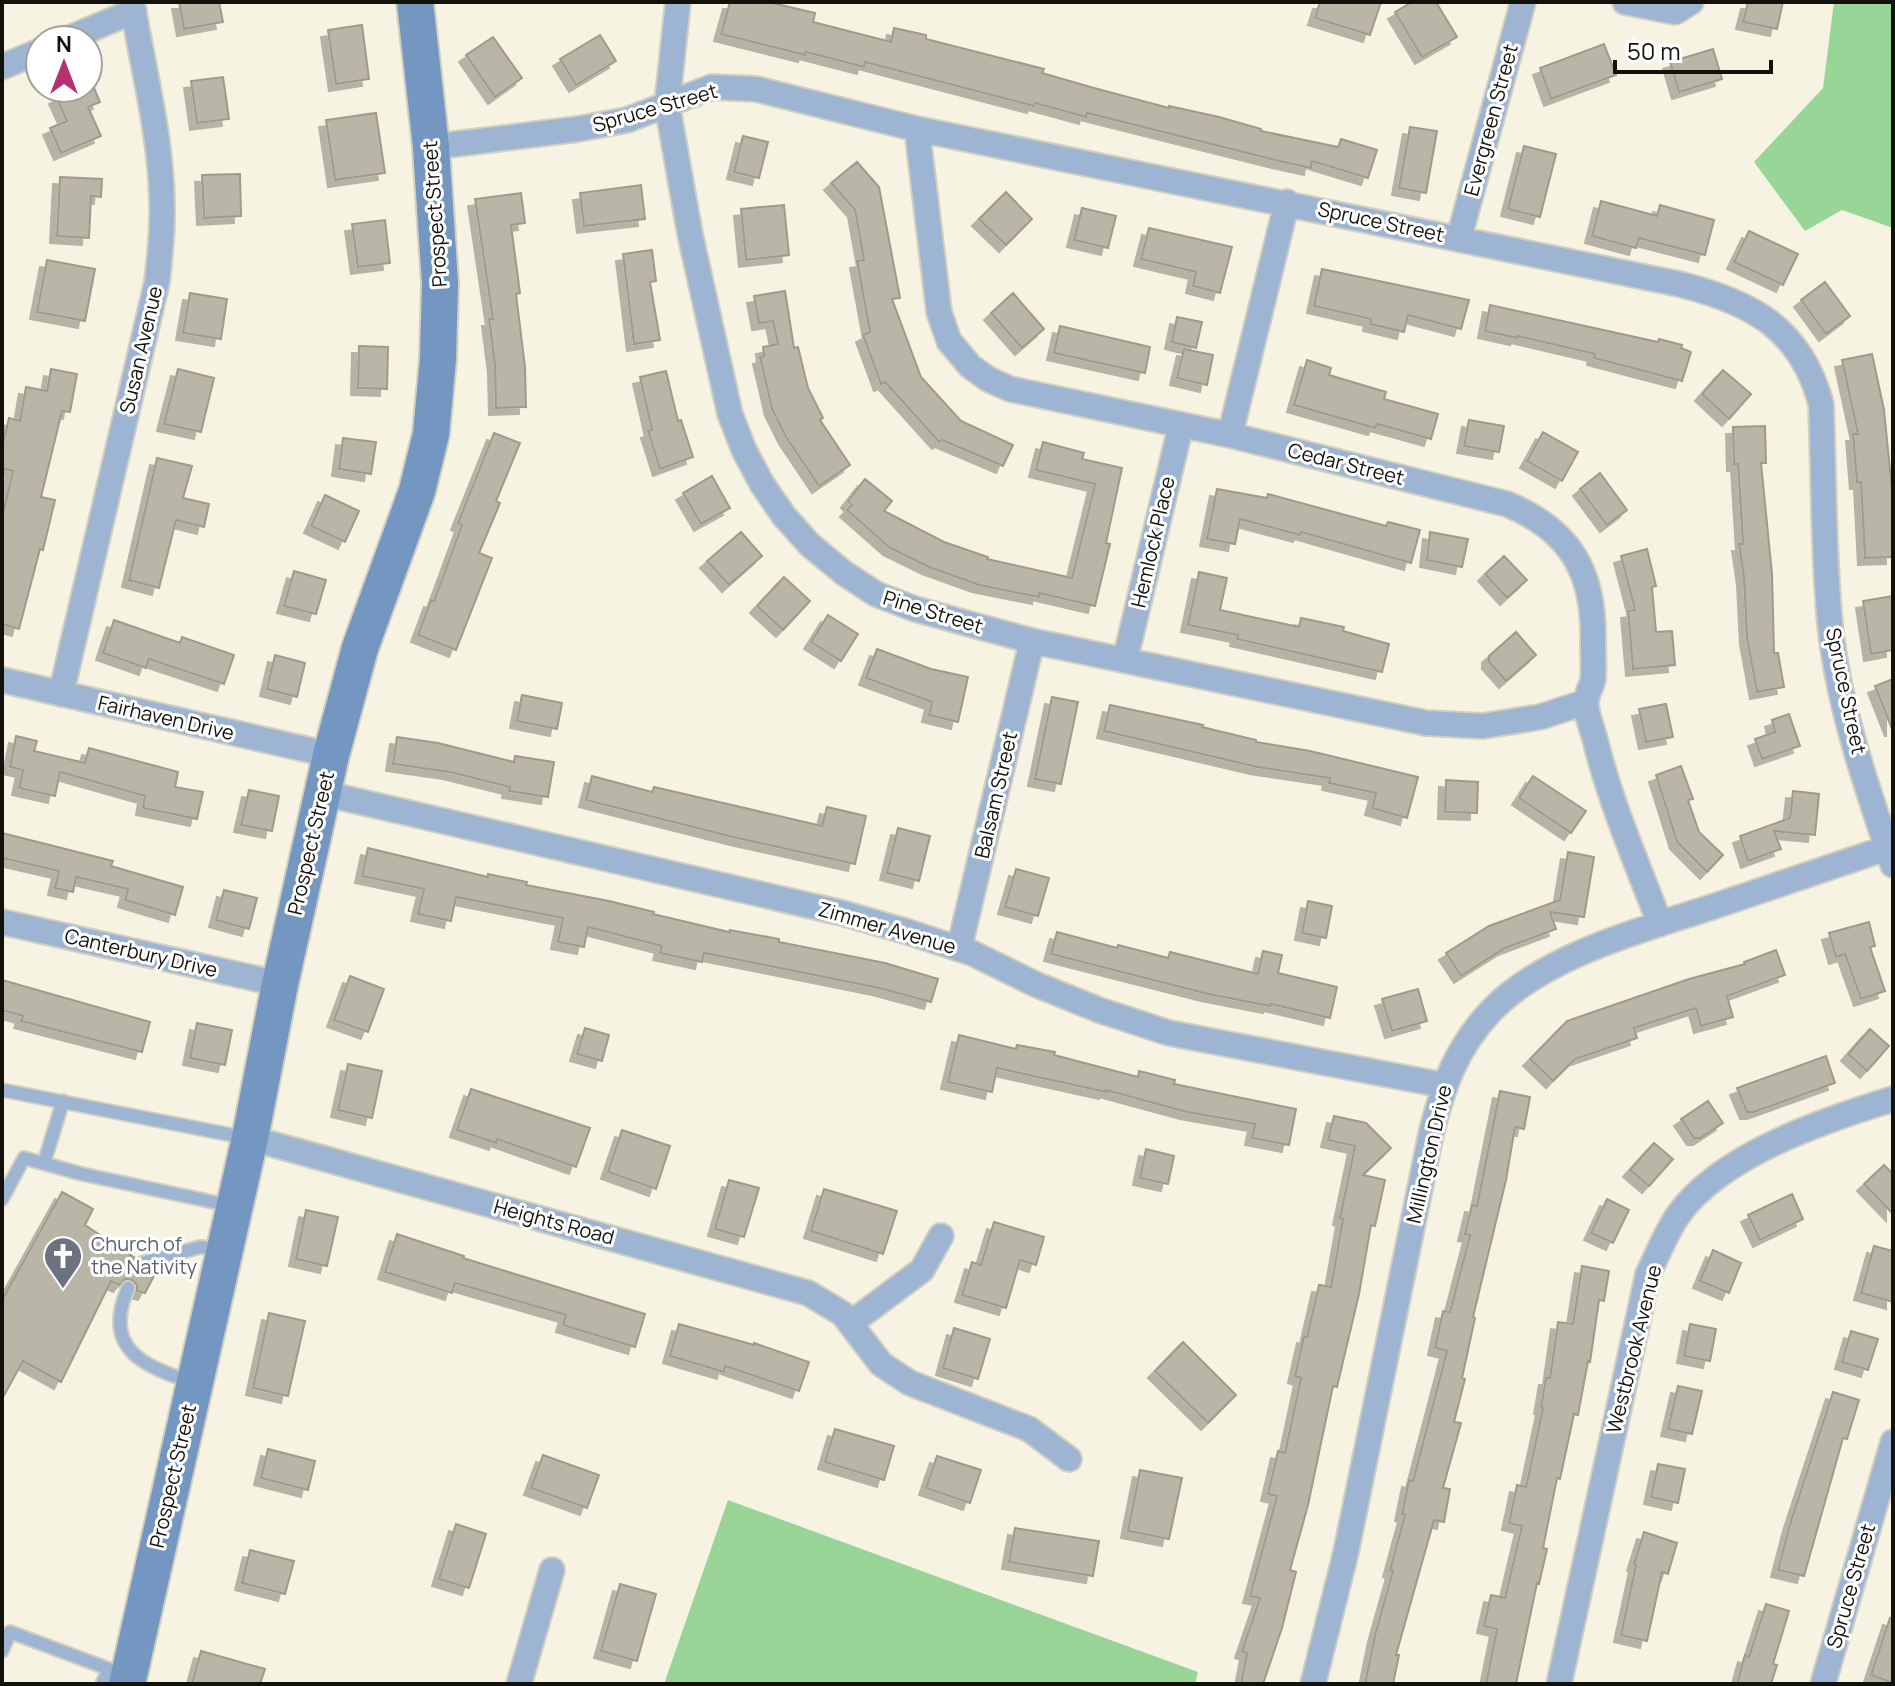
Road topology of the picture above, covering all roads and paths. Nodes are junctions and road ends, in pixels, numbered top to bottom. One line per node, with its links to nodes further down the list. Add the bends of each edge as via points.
1 (415, 2): 12 (main road, Prospect Street)
2 (678, 2): 10 (street, Pine Street)
3 (1523, 2): 14 (street, Evergreen Street)
4 (1625, 2): 5 (street, via 1675,12)
5 (1691, 2)
6 (133, 6): 7 (street); 20 (street, Susan Avenue, via 159,159 162,241 157,282)
7 (97, 24)
8 (24, 58): 9 (street)
9 (2, 67)
10 (667, 104): 11 (street, Spruce Street, via 712,87 756,89); 12 (street, Spruce Street, via 627,120 578,129); 17 (street, Pine Street, via 730,414 762,484 810,545 876,594)
11 (917, 129): 13 (street, Spruce Street); 15 (street, Cedar Street, via 939,312 949,341 970,366 1010,389)
12 (431, 147): 22 (main road, Prospect Street, via 440,283 431,434 417,491 360,648)
13 (1287, 202): 14 (street, Spruce Street); 16 (street)
14 (1459, 238): 24 (street, Spruce Street, via 1718,294 1747,307 1802,355 1821,404 1830,626 1840,683)
15 (1181, 425): 16 (street, Cedar Street); 18 (street, Hemlock Place)
16 (1230, 435): 21 (street, Cedar Street, via 1507,504 1547,525 1566,543 1590,589 1593,681)
17 (1032, 641): 18 (street, Pine Street); 27 (street, Balsam Street)
18 (1125, 660): 21 (street, Pine Street, via 1426,723 1483,726 1540,717)
19 (2, 680): 20 (street, Fairhaven Drive)
20 (61, 694): 22 (street, Fairhaven Drive)
21 (1586, 702): 26 (street, Cedar Street, via 1601,766)
22 (331, 755): 23 (main road, Prospect Street)
23 (322, 793): 27 (street, Zimmer Avenue, via 842,913); 28 (main road, Prospect Street)
24 (1890, 857): 26 (street, Millington Drive)
25 (2, 922): 28 (street, Canterbury Drive)
26 (1660, 924): 29 (street, Millington Drive, via 1554,965 1516,990 1472,1033)
27 (959, 949): 29 (street, Zimmer Avenue, via 1099,1010 1169,1033)
28 (280, 984): 33 (main road, Prospect Street)
29 (1443, 1085): 49 (street, Millington Drive, via 1346,1552)
30 (2, 1090): 32 (lane)
31 (1893, 1099): 50 (street, Westbrook Avenue, via 1750,1153 1702,1188 1679,1214 1648,1274)
32 (63, 1101): 33 (lane); 34 (lane)
33 (250, 1138): 36 (main road, Prospect Street); 41 (street, Heights Road, via 808,1293)
34 (44, 1163): 35 (lane, via 24,1158); 36 (lane)
35 (2, 1199)
36 (234, 1207): 38 (main road, Prospect Street)
37 (941, 1236): 41 (street, via 922,1270)
38 (225, 1249): 39 (lane, via 200,1247); 42 (main road, Prospect Street)
39 (142, 1263)
40 (128, 1288): 42 (lane, via 119,1324 130,1351 160,1372)
41 (851, 1323): 44 (street, Heights Road, via 881,1364 910,1383 1029,1429)
42 (195, 1383): 47 (main road, Prospect Street)
43 (1893, 1442): 51 (street, Spruce Street)
44 (1069, 1459)
45 (552, 1570): 48 (street)
46 (2, 1651): 47 (lane, via 10,1632)
47 (116, 1678)
48 (519, 1684)
49 (1313, 1684)
50 (1559, 1684)
51 (1823, 1684)

